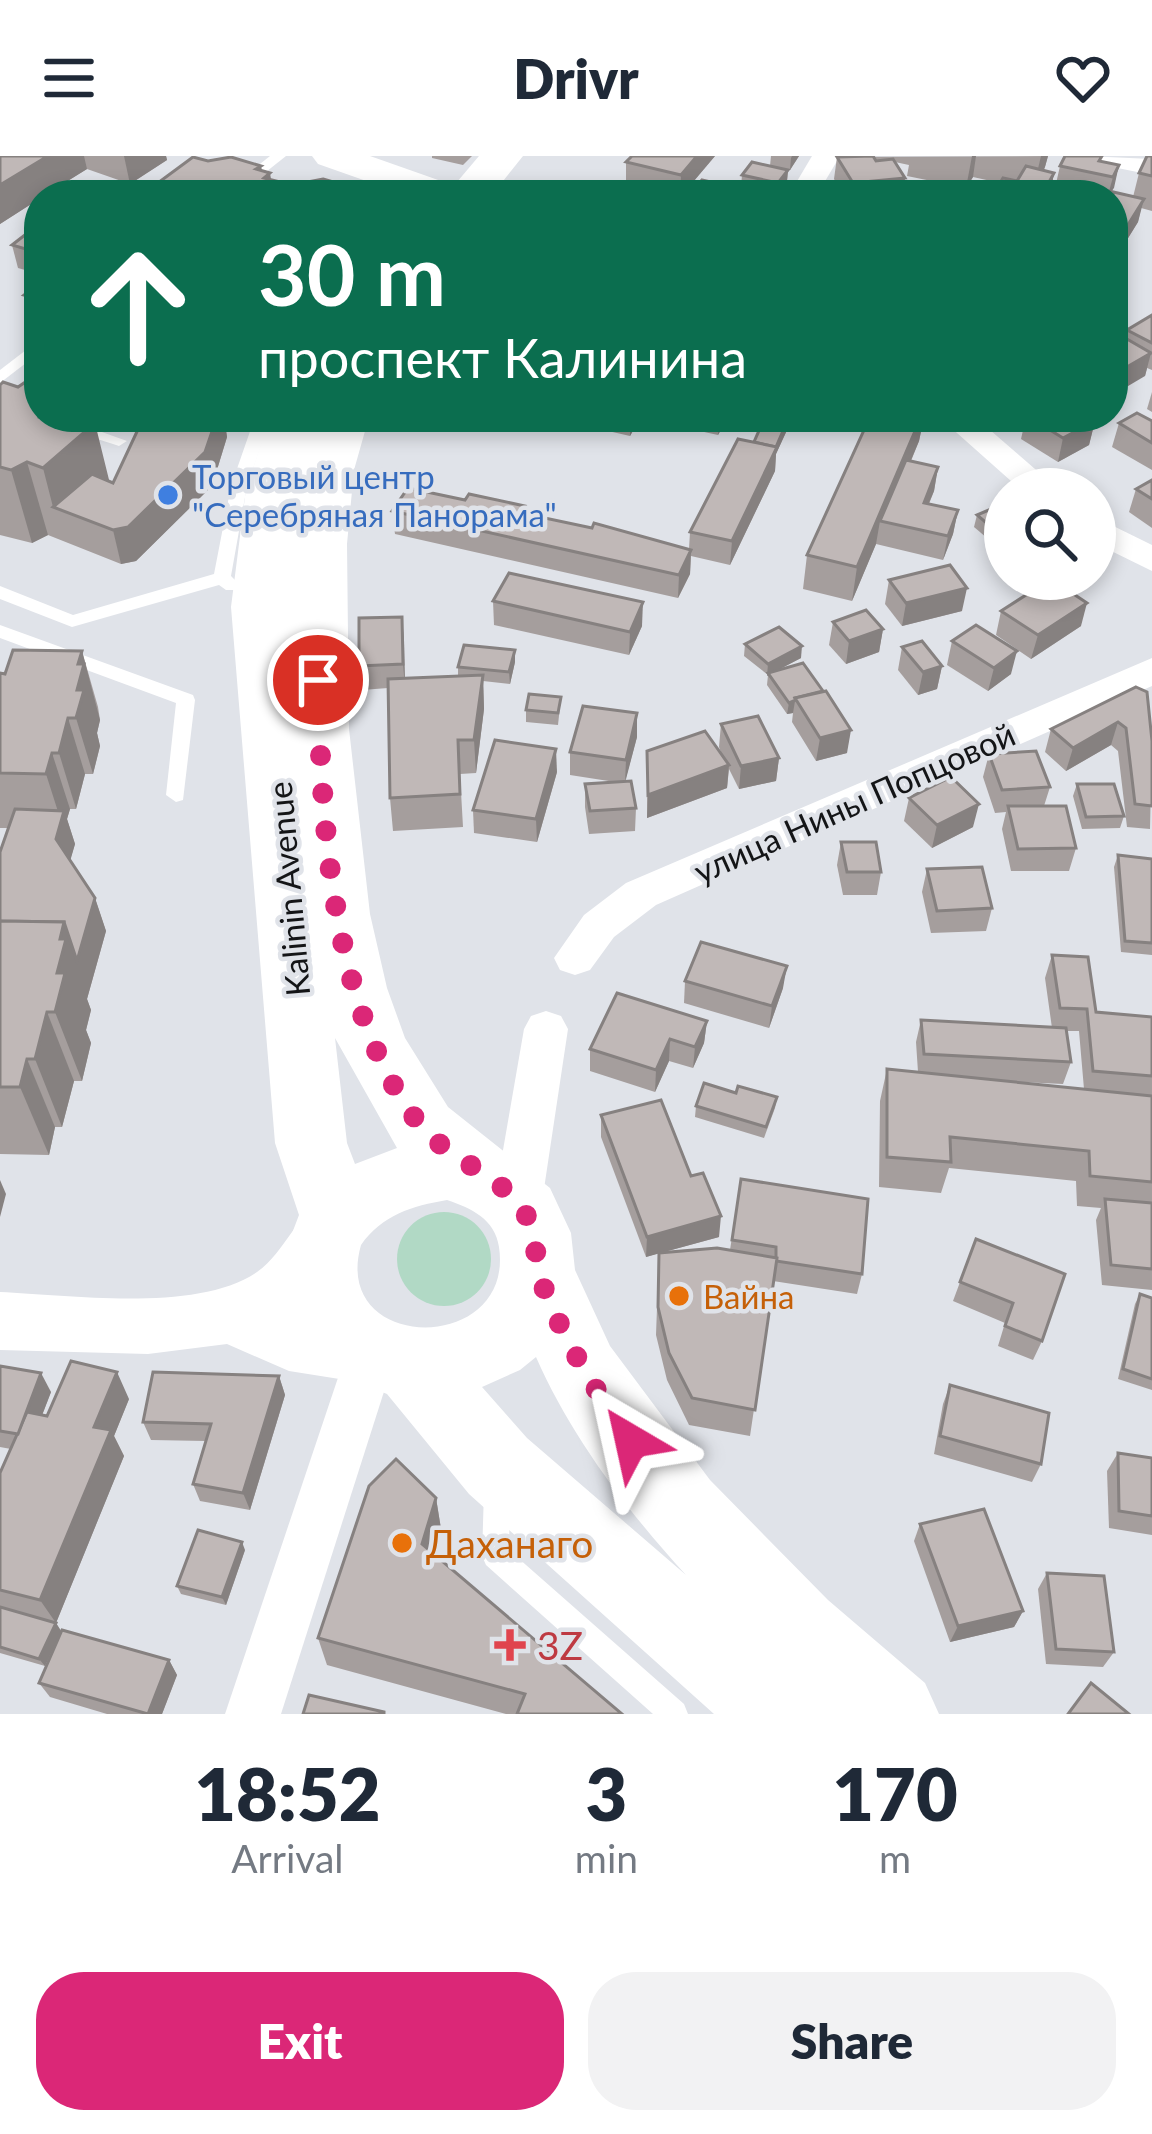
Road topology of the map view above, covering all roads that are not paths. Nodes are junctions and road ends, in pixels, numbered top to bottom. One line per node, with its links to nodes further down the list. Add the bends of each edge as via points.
1 (279, 156): 7 (lane)
2 (332, 156): 8 (main road)
3 (502, 156): 9 (main road)
4 (539, 156): 10 (main road)
5 (1098, 156): 6 (street)
6 (1152, 167)
7 (248, 180)
8 (401, 180)
9 (480, 180)
10 (518, 180)
11 (24, 358): 12 (lane)
12 (0, 378)
13 (20, 410): 14 (lane)
14 (24, 411)
15 (91, 432): 20 (lane)
16 (258, 432): 25 (lane, via 238,486)
17 (291, 432): 25 (main road, Kalinin Avenue)
18 (336, 432): 32 (main road, Kalinin Avenue, via 315,559 319,720 338,927 369,1037 422,1127)
19 (973, 432): 21 (street)
20 (119, 441)
21 (1016, 468)
22 (1116, 540): 23 (street)
23 (1152, 560)
24 (0, 592): 25 (lane, via 73,621)
25 (240, 593): 31 (main road, Kalinin Avenue, via 311,1143)
26 (0, 632): 28 (lane, via 186,700)
27 (1152, 671): 29 (street, улица Нины Попцовой, via 641,894 598,926)
28 (176, 795)
29 (575, 958)
30 (546, 1030): 32 (street)
31 (337, 1218): 32 (main road, via 367,1190 405,1172 447,1169); 33 (street, via 282,1289); 35 (main road, via 320,1254 321,1293 339,1328)
32 (515, 1220): 35 (main road, via 525,1313 496,1344 457,1362); 40 (main road, Kalinin Avenue, via 582,1372 681,1509 796,1631)
33 (232, 1316): 34 (street); 35 (street, via 290,1342)
34 (0, 1322)
35 (392, 1360): 36 (main road); 37 (street)
36 (498, 1466): 38 (lane, via 495,1556); 39 (main road)
37 (253, 1714)
38 (674, 1714)
39 (780, 1714)
40 (894, 1714)

